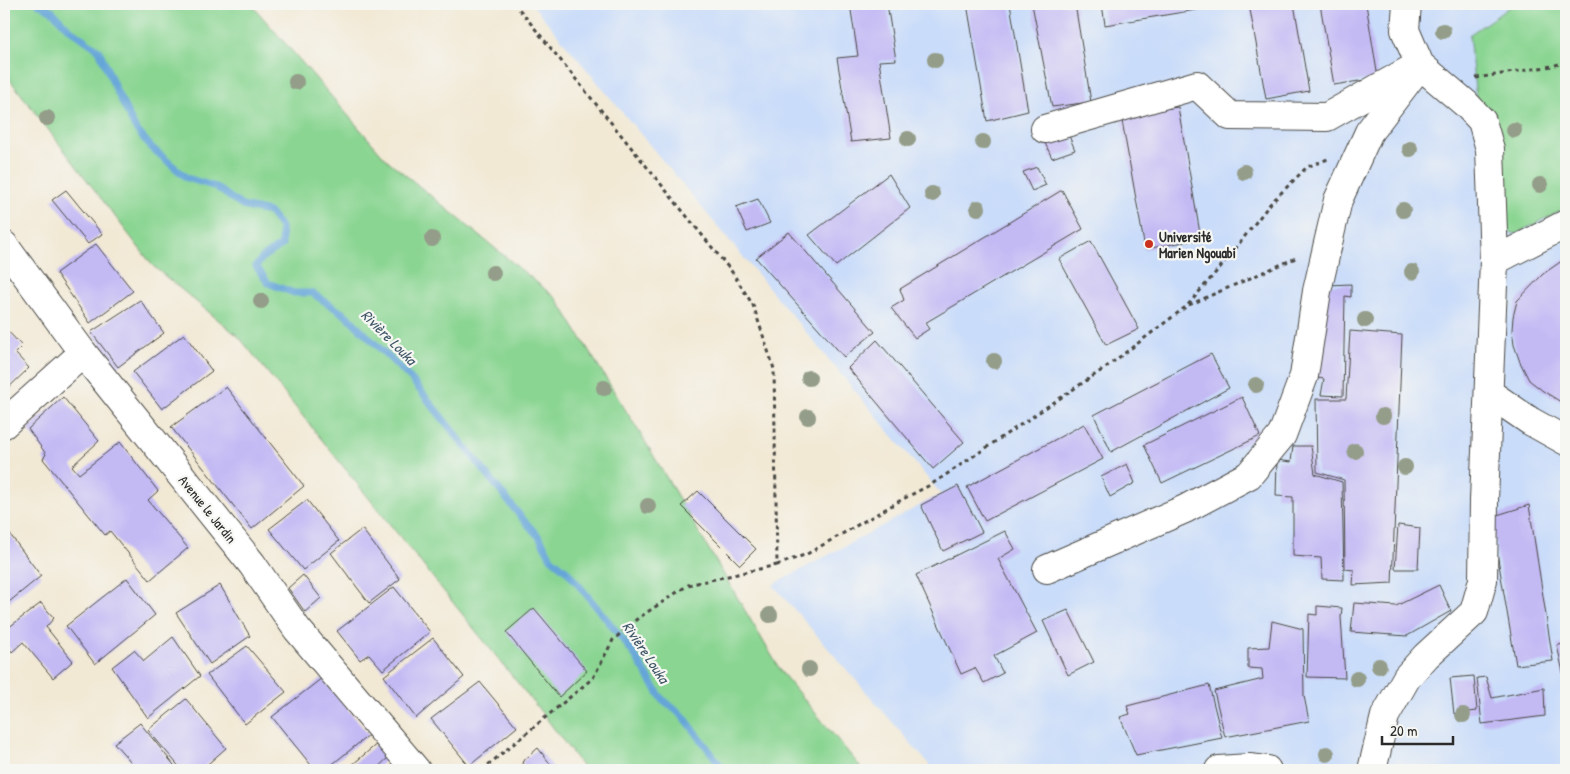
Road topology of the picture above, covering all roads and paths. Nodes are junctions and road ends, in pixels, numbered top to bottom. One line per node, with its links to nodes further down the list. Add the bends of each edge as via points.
1 (515, 4): 17 (path, via 732,272 753,304 774,369)
2 (1407, 4): 4 (street, via 1405,30)
3 (1566, 62): 5 (path)
4 (1420, 65): 5 (street); 6 (street, via 1327,117 1230,116 1197,85); 7 (street)
5 (1443, 84): 11 (street, via 1482,121 1490,148)
6 (1045, 129)
7 (1363, 144): 9 (street, via 1338,200); 12 (path, via 1307,167 1270,204)
8 (1566, 224): 11 (street)
9 (1328, 243): 12 (path); 18 (street, via 1304,376 1282,435 1250,475 1185,509)
10 (4, 245): 13 (street, Avenue le Jardin)
11 (1494, 261): 14 (street)
12 (1187, 306): 17 (path, via 1105,368 932,484 807,554)
13 (83, 354): 15 (street); 19 (street, Avenue le Jardin, via 252,564 297,629)
14 (1489, 393): 16 (street); 23 (street, via 1483,580 1474,612 1407,677 1385,716)
15 (4, 424)
16 (1566, 441)
17 (777, 565): 20 (path, via 688,585 637,619 613,640 593,678)
18 (1047, 569)
19 (416, 770)
20 (482, 770)
21 (1219, 770): 22 (street)
22 (1267, 770)
23 (1372, 770)

